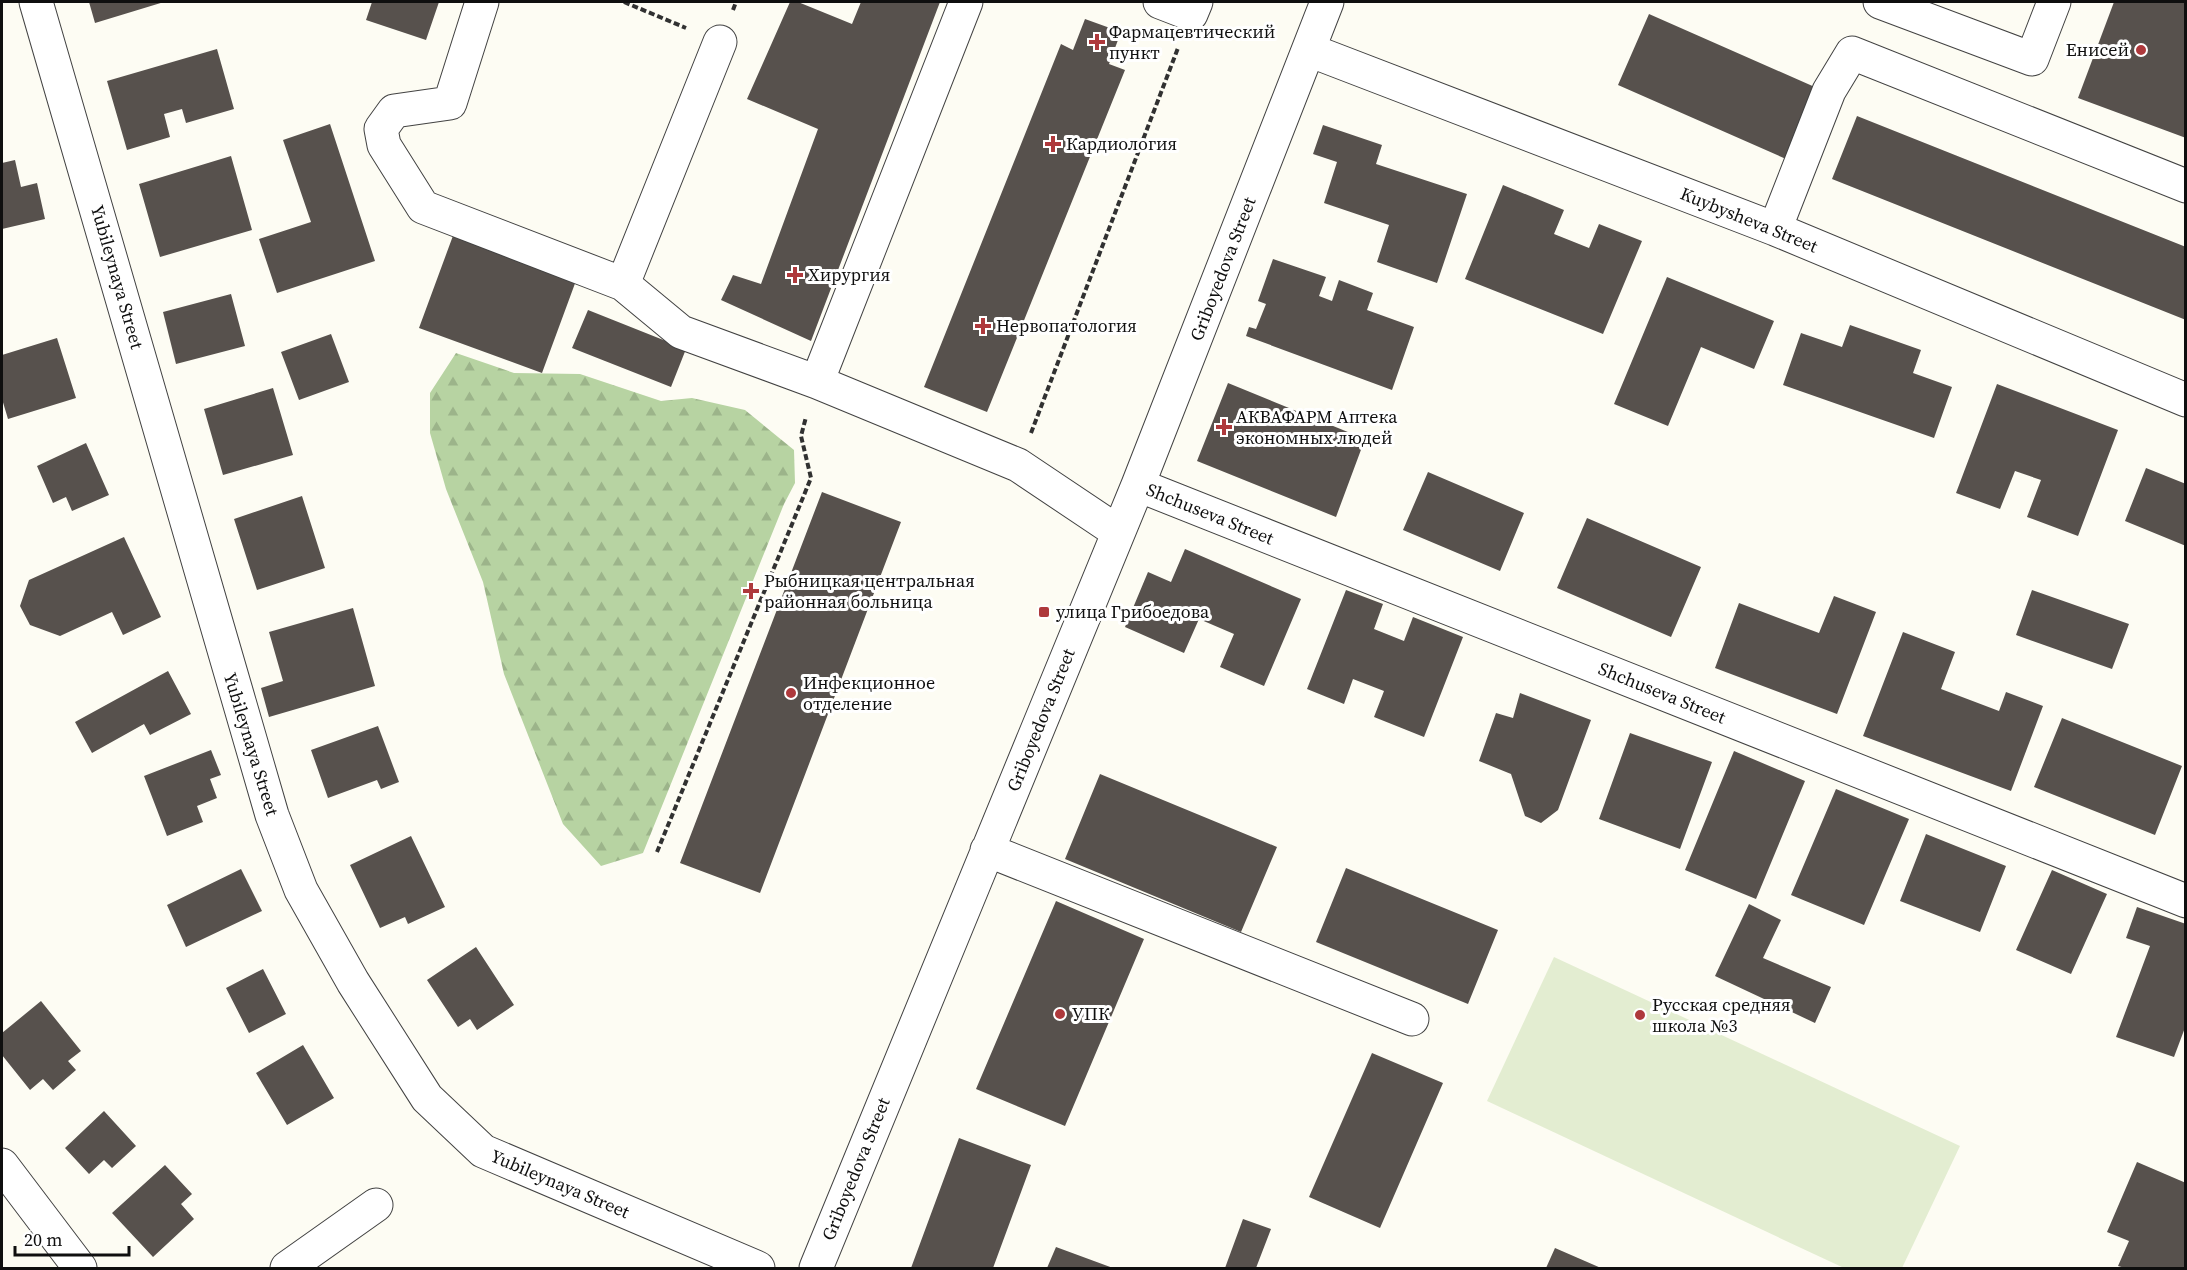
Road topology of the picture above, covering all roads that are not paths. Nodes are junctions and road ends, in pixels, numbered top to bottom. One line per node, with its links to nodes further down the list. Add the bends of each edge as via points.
1 (36, 2): 25 (street, Yubileynaya Street, via 272,815 301,890 353,982 427,1098 483,1151)
2 (482, 2): 13 (street, via 450,103 394,111 381,129 384,145 423,207)
3 (966, 2): 14 (street)
4 (1160, 2): 8 (street)
5 (1327, 2): 10 (street, Griboyedova Street)
6 (1880, 2): 7 (street, via 2032,58)
7 (2054, 2)
8 (1194, 8)
9 (720, 42): 13 (street)
10 (1309, 50): 12 (street, Kuybysheva Street); 16 (street, Griboyedova Street)
11 (2186, 186): 12 (street, via 1852,53 1829,91)
12 (1775, 229): 15 (street, Kuybysheva Street)
13 (623, 284): 14 (street, via 681,332)
14 (817, 382): 17 (street, via 1018,465)
15 (2186, 400)
16 (1138, 485): 17 (street, Griboyedova Street); 19 (street, Shchuseva Street)
17 (1118, 532): 18 (street, Griboyedova Street)
18 (987, 850): 20 (street); 26 (street, Griboyedova Street)
19 (2186, 901)
20 (1412, 1018)
21 (2, 1165): 23 (street)
22 (376, 1204): 24 (street)
23 (80, 1269)
24 (287, 1269)
25 (758, 1269)
26 (816, 1269)

